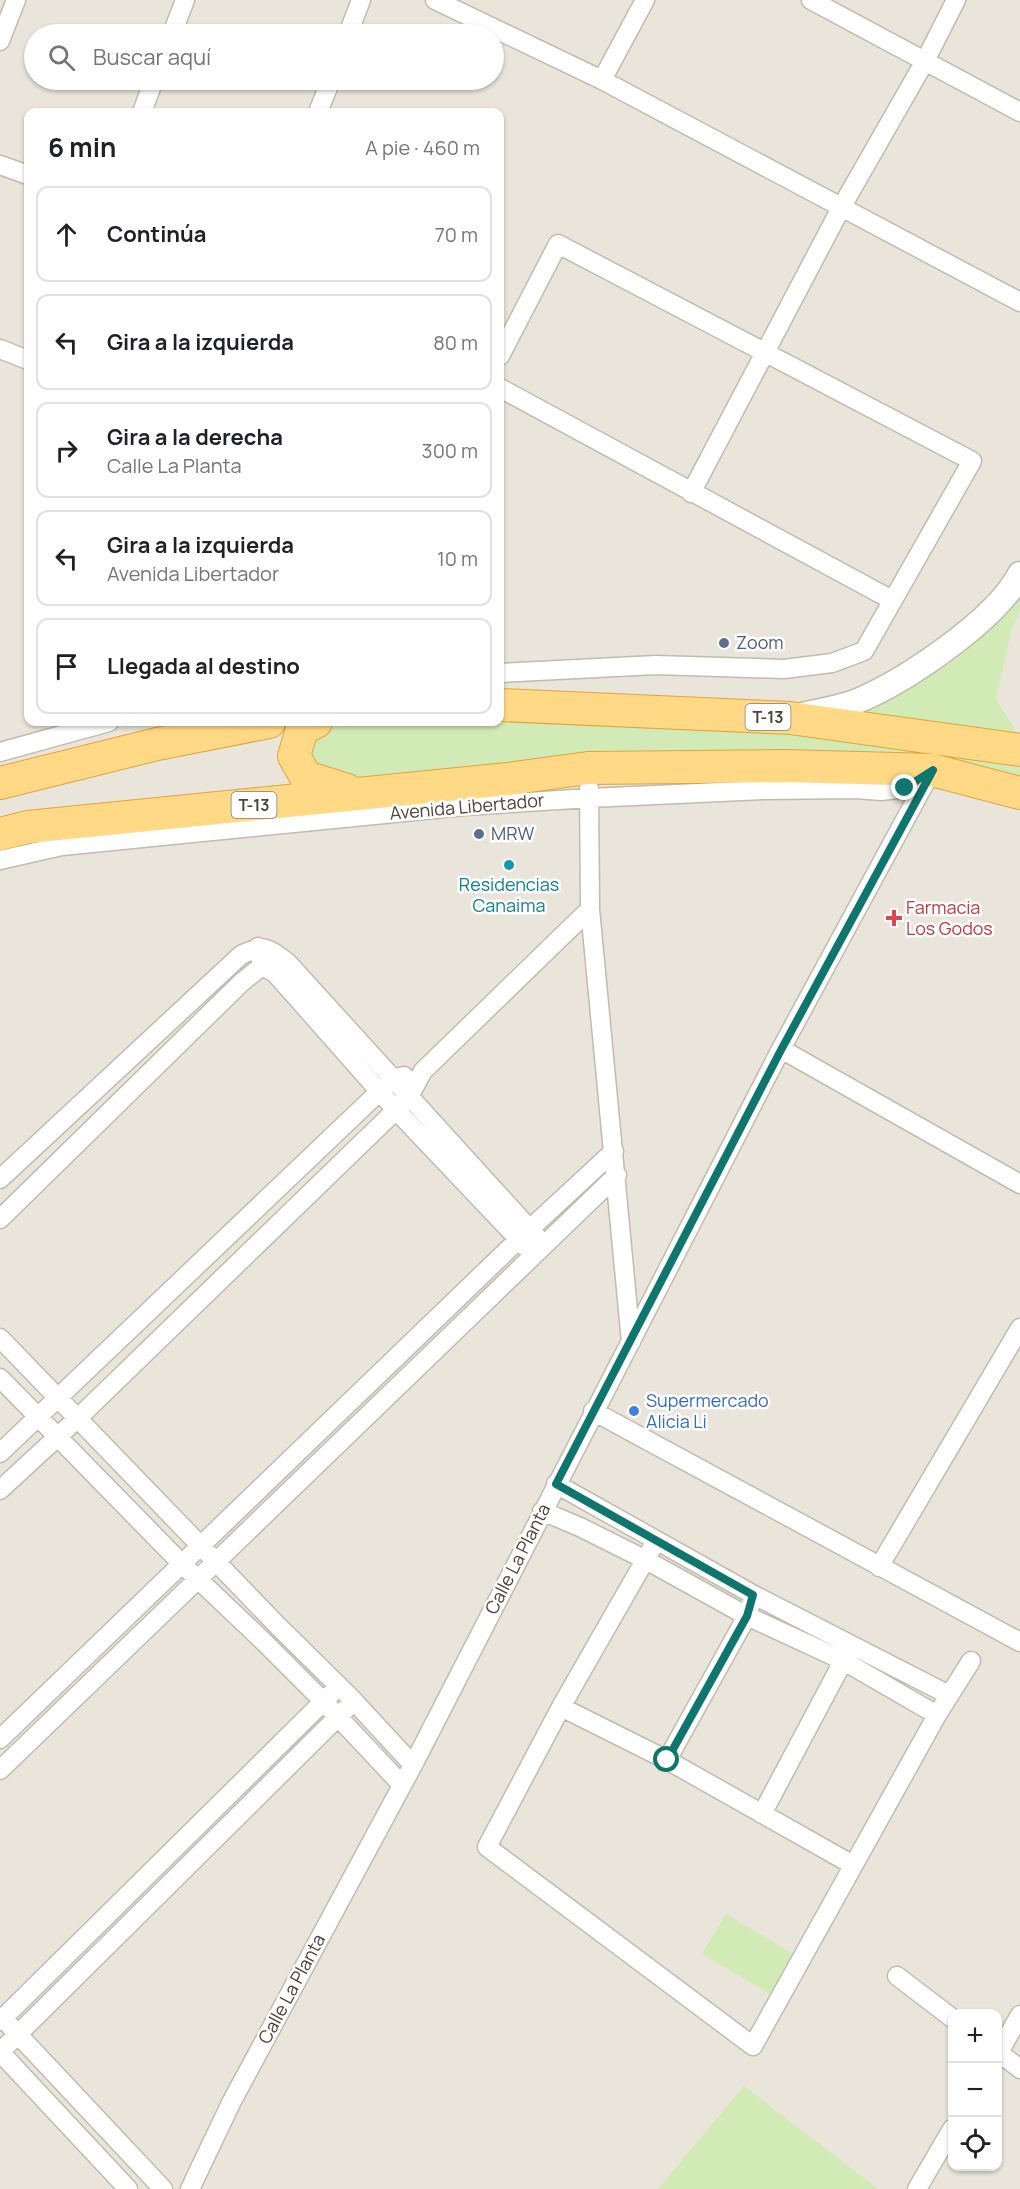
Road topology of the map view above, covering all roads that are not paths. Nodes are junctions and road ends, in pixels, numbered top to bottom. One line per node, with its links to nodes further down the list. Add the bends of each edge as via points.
1 (16, 0): 12 (street)
2 (185, 0): 8 (street)
3 (361, 0): 9 (street)
4 (435, 0): 10 (street)
5 (645, 0): 14 (street)
6 (811, 0): 13 (street)
7 (956, 0): 13 (street)
8 (176, 24)
9 (352, 24)
10 (485, 24)
11 (504, 33): 14 (street)
12 (0, 41)
13 (925, 61): 19 (street); 22 (street)
14 (602, 80): 22 (street)
15 (150, 90): 17 (street)
16 (327, 90): 18 (street)
17 (144, 108)
18 (320, 108)
19 (1020, 112)
20 (0, 165): 21 (street)
21 (24, 174)
22 (840, 208): 23 (street); 26 (street)
23 (1020, 302)
24 (504, 348): 26 (street, via 558,244)
25 (0, 349): 27 (street)
26 (766, 353): 29 (street); 31 (street, via 972,461)
27 (24, 358)
28 (504, 390): 29 (street)
29 (691, 493): 31 (street)
30 (1020, 574): 34 (street, via 1013,587 975,627 908,674 859,700)
31 (892, 600): 32 (street, via 864,651 832,663 784,669 656,664)
32 (504, 672)
33 (505, 702): 34 (highway, T-13)
34 (790, 718): 38 (highway, T-13)
35 (94, 726): 39 (street)
36 (249, 726): 42 (highway)
37 (308, 726): 44 (highway, T-13, via 302,729 294,756 306,777)
38 (1020, 750)
39 (0, 752)
40 (933, 770): 43 (highway, Avenida Libertador / T-13, via 786,766); 45 (highway, Avenida Libertador / T-13); 52 (street, Calle La Planta)
41 (508, 779): 43 (highway, Avenida Libertador / T-13); 44 (highway, Avenida Libertador / T-13); 46 (highway, T-13)
42 (0, 783)
43 (589, 783): 46 (street, Avenida Libertador); 49 (street)
44 (357, 793): 47 (highway, Avenida Libertador / T-13, via 28,827)
45 (1020, 793)
46 (465, 806): 48 (street, Avenida Libertador, via 62,846)
47 (0, 834)
48 (0, 860)
49 (590, 909): 53 (street); 59 (street)
50 (258, 947): 51 (street); 54 (street, via 269,949 288,963); 57 (street, via 241,955)
51 (262, 966): 54 (street, via 275,973); 58 (street)
52 (781, 1050): 62 (street); 68 (street, Calle La Planta)
53 (423, 1071): 54 (street); 55 (street)
54 (387, 1085): 55 (street); 56 (street); 70 (street)
55 (410, 1095): 56 (street); 64 (street)
56 (396, 1110): 64 (street); 73 (street)
57 (56, 1125): 58 (street); 61 (street)
58 (77, 1143): 63 (street)
59 (614, 1151): 60 (street); 64 (street)
60 (617, 1175): 65 (street); 68 (street)
61 (0, 1179)
62 (1020, 1184)
63 (0, 1219)
64 (524, 1234): 65 (street); 80 (street)
65 (539, 1250): 82 (street)
66 (1020, 1328): 84 (street)
67 (0, 1338): 70 (street)
68 (631, 1342): 71 (street, Calle La Planta)
69 (0, 1378): 72 (street)
70 (57, 1398): 72 (street); 73 (street)
71 (593, 1411): 76 (street, Calle La Planta); 84 (street)
72 (37, 1417): 74 (street); 75 (street)
73 (78, 1418): 74 (street); 80 (street)
74 (56, 1436): 77 (street); 83 (street)
75 (0, 1452)
76 (556, 1484): 78 (street, Calle La Planta); 79 (street)
77 (0, 1490)
78 (542, 1511): 81 (street); 100 (street, Calle La Planta)
79 (656, 1541): 81 (street); 86 (street)
80 (202, 1546): 82 (street); 83 (street)
81 (645, 1559): 87 (street); 95 (street)
82 (215, 1561): 85 (street); 91 (street)
83 (182, 1564): 85 (street); 98 (street)
84 (879, 1567): 88 (street)
85 (198, 1578): 94 (street); 101 (street)
86 (753, 1595): 87 (street); 89 (street)
87 (747, 1616): 89 (street); 99 (street)
88 (1020, 1642)
89 (848, 1653): 92 (street); 96 (street); 103 (street)
90 (971, 1661): 92 (street)
91 (338, 1686): 93 (street); 94 (street)
92 (949, 1695): 96 (street)
93 (353, 1700): 97 (street); 100 (street)
94 (324, 1702): 97 (street); 108 (street)
95 (561, 1707): 99 (street); 104 (street, via 487,1847 753,2046)
96 (937, 1715): 104 (street)
97 (338, 1718): 102 (street); 109 (street)
98 (0, 1739)
99 (667, 1760): 103 (street)
100 (413, 1765): 102 (street, Calle La Planta)
101 (0, 1770)
102 (402, 1785): 117 (street, Calle La Planta, via 231,2102)
103 (762, 1814): 104 (street)
104 (853, 1865)
105 (897, 1976): 106 (street)
106 (948, 2015)
107 (1020, 2015): 110 (street)
108 (1, 2019): 109 (street)
109 (19, 2034): 111 (street); 116 (street)
110 (1002, 2046)
111 (0, 2052): 115 (street)
112 (1002, 2056): 113 (street)
113 (1020, 2069)
114 (948, 2136): 118 (street)
115 (128, 2189)
116 (163, 2189)
117 (190, 2189)
118 (917, 2189)

